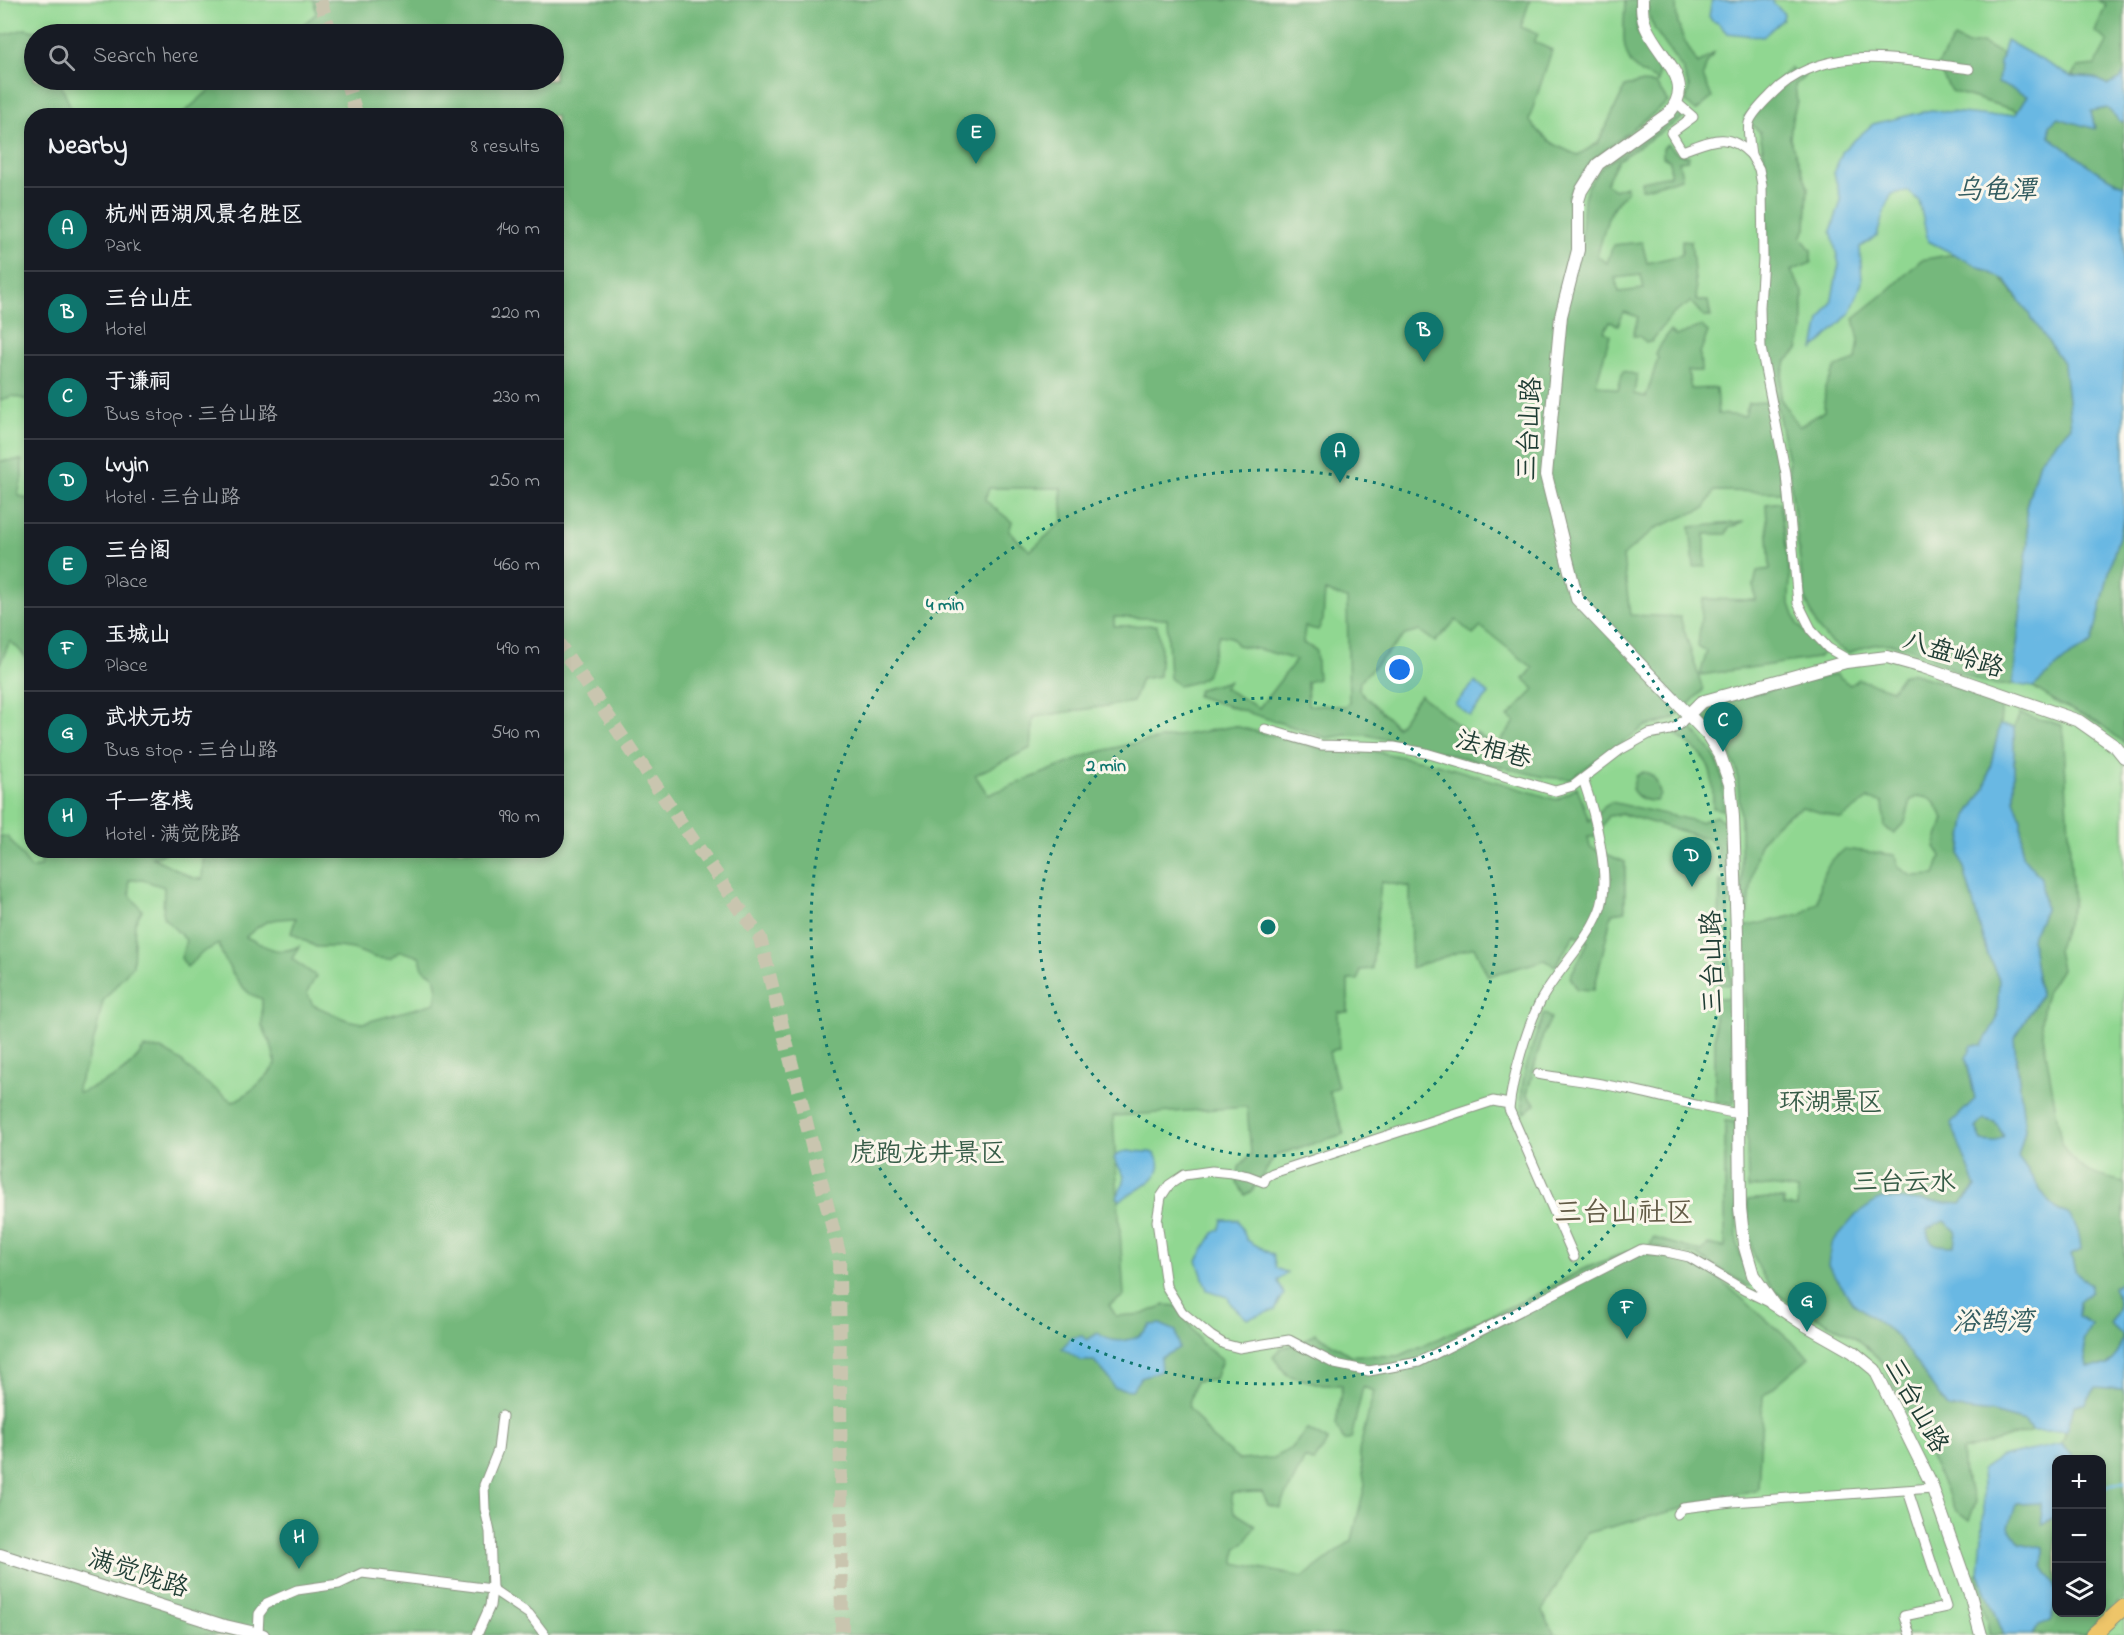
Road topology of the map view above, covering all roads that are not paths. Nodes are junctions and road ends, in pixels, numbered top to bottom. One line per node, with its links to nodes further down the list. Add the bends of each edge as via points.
1 (1642, 0): 3 (street, via 1646,27 1675,73 1680,92)
2 (1969, 69): 4 (street, via 1881,57 1840,60 1806,69 1782,83 1749,123)
3 (1677, 103): 4 (street, via 1693,117 1671,134 1682,151 1718,139 1730,140); 6 (street, 三台山路, via 1598,164 1581,191 1578,250 1561,316 1546,475 1577,600)
4 (1751, 155): 5 (street, via 1762,184 1761,348 1786,474 1798,603 1812,631 1828,648)
5 (1852, 662): 6 (street, 八盘岭路, via 1701,702); 8 (street, 八盘岭路, via 1887,657 2079,721)
6 (1689, 714): 9 (street, 法相巷, via 1678,726 1648,734 1620,750); 12 (street, 三台山路, via 1720,755 1730,784)
7 (1265, 729): 9 (street, 法相巷, via 1322,745 1394,747 1426,753 1555,790)
8 (2124, 757)
9 (1583, 779): 11 (street, via 1592,806 1605,881 1600,911 1541,1000)
10 (1538, 1074): 12 (street)
11 (1509, 1104): 13 (street); 14 (street, via 1492,1101 1273,1173 1264,1182 1212,1171 1184,1175 1169,1185 1161,1197 1157,1221 1166,1286 1182,1312 1224,1344 1239,1348 1289,1340 1335,1365 1368,1371 1419,1362 1642,1249 1689,1257)
12 (1740, 1114): 14 (street, 三台山路, via 1744,1244 1753,1275)
13 (1574, 1257)
14 (1773, 1304): 16 (street, 三台山路, via 1853,1352 1875,1370)
15 (502, 1416): 20 (street, via 498,1450 484,1485)
16 (1933, 1488): 17 (street); 26 (street, 三台山路)
17 (1908, 1491): 18 (street, via 1732,1502 1683,1508); 25 (street, via 1946,1607 1904,1616)
18 (1677, 1514)
19 (0, 1555): 22 (street, 满觉陇路)
20 (492, 1589): 22 (street, via 362,1574 339,1584 297,1590 267,1603 259,1614); 23 (street, via 490,1606); 24 (street, via 529,1614)
21 (2124, 1607): 27 (main road)
22 (261, 1635)
23 (477, 1635)
24 (545, 1635)
25 (1910, 1635)
26 (1981, 1635)
27 (2093, 1635)

